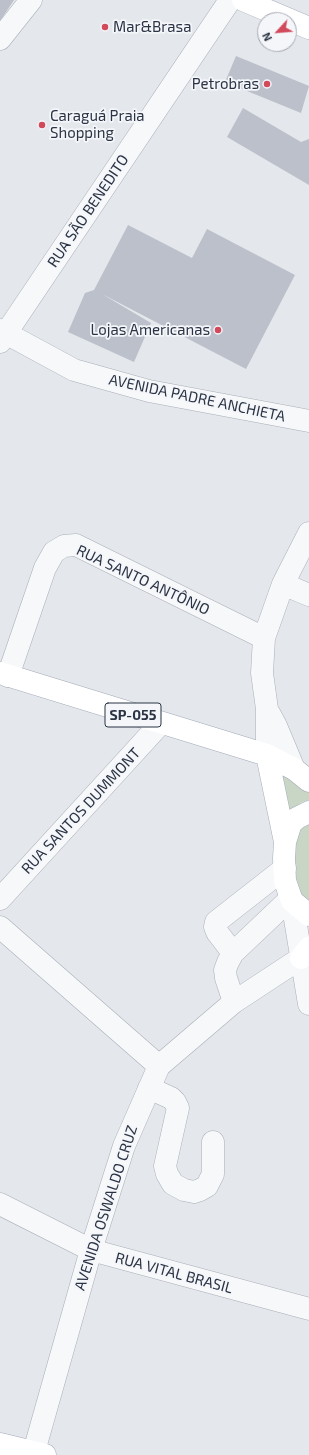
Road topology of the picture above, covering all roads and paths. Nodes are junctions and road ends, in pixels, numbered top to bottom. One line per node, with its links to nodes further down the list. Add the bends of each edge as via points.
1 (30, 0): 5 (street)
2 (230, 0): 6 (street, RUA SÃO BENEDITO)
3 (243, 0): 4 (main road)
4 (309, 28)
5 (0, 40)
6 (2, 336): 7 (street, AVENIDA PADRE ANCHIETA, via 74,370 149,391)
7 (309, 421)
8 (309, 533): 9 (street)
9 (283, 584): 10 (street); 11 (street)
10 (309, 595)
11 (264, 638): 12 (street, RUA SANTO ANTÔNIO, via 76,545 64,546 54,552 45,568); 13 (street, via 262,673)
12 (4, 674): 14 (main road, SP-055)
13 (267, 709): 15 (street); 16 (street)
14 (161, 723): 15 (main road, SP-055); 20 (street, RUA SANTOS DUMMONT)
15 (267, 755): 16 (main road, SP-055); 18 (main road)
16 (301, 775)
17 (309, 812): 18 (main road, via 291,823)
18 (285, 842): 19 (main road)
19 (284, 868): 21 (main road); 24 (street, via 216,922 217,932)
20 (0, 898)
21 (291, 900): 22 (main road); 24 (street); 25 (street)
22 (309, 915)
23 (0, 927): 28 (street)
24 (233, 953): 26 (street, via 225,970)
25 (305, 953): 26 (street, AVENIDA OSWALDO CRUZ); 27 (street)
26 (234, 1002): 28 (street, AVENIDA OSWALDO CRUZ)
27 (309, 1004)
28 (159, 1066): 29 (street, AVENIDA OSWALDO CRUZ)
29 (149, 1088): 30 (street, via 171,1098 178,1108 165,1166 173,1184 194,1192 207,1186 213,1174); 32 (street, AVENIDA OSWALDO CRUZ, via 124,1146)
30 (213, 1142)
31 (0, 1204): 32 (street, RUA VITAL BRASIL)
32 (91, 1250): 33 (street, RUA VITAL BRASIL); 35 (street, AVENIDA OSWALDO CRUZ)
33 (309, 1309)
34 (0, 1444): 35 (main road)
35 (37, 1454)

